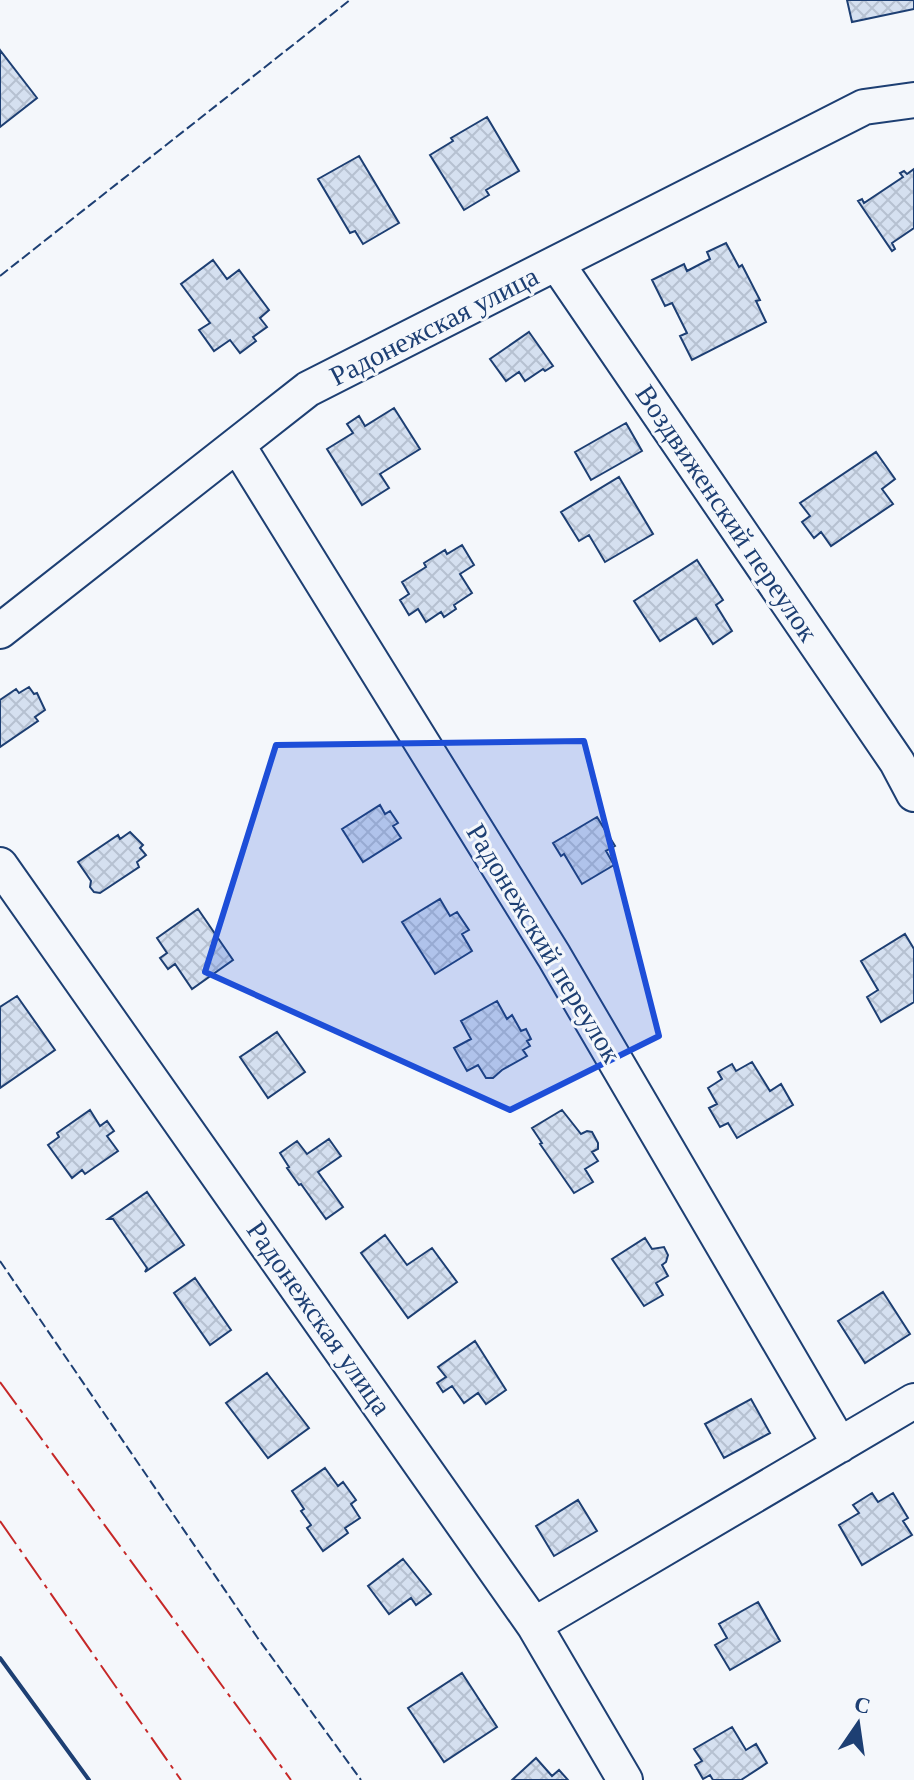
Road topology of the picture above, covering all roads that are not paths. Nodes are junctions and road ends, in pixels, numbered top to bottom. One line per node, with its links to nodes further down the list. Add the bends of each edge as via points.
1 (914, 100): 2 (street, Радонежская улица, via 864,107)
2 (557, 264): 3 (street, Радонежская улица, via 308,389); 5 (street, Воздвиженский переулок)
3 (238, 446): 4 (street, Радонежская улица); 9 (street, Радонежский переулок, via 554,956)
4 (0, 631)
5 (905, 757): 6 (street, Воздвиженский переулок)
6 (914, 794)
7 (0, 865): 10 (street, Радонежская улица)
8 (914, 1401): 9 (street)
9 (840, 1445): 10 (street)
10 (534, 1625): 11 (street, Радонежская улица)
11 (625, 1780)

